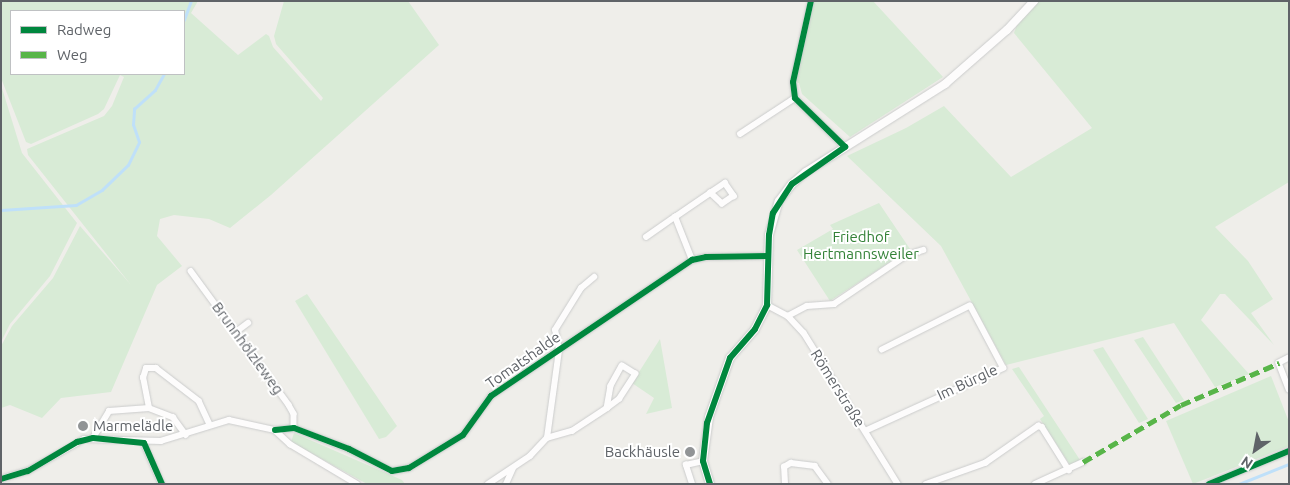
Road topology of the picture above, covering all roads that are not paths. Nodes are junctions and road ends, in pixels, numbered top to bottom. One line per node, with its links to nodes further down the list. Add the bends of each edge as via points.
1 (811, 1): 3 (street, via 793,82)
2 (1034, 1): 5 (street, via 1006,32 945,84)
3 (795, 98): 4 (street); 5 (street)
4 (740, 134)
5 (845, 147): 10 (street, via 806,172 783,195 770,224)
6 (710, 193): 7 (street)
7 (675, 217): 8 (street); 11 (street)
8 (646, 236)
9 (923, 250): 15 (street, via 907,255 834,304 807,306)
10 (768, 256): 11 (street, Tomatshalde); 14 (street)
11 (692, 260): 18 (street, Tomatshalde)
12 (191, 271): 17 (street, Brunnhölzleweg)
13 (594, 277): 18 (street, via 581,288 555,330)
14 (767, 305): 15 (street, Römerstraße); 33 (street, via 760,322 730,358 724,372 706,431)
15 (788, 316): 27 (street, Römerstraße, via 804,333)
16 (248, 323): 17 (street)
17 (236, 332): 25 (street, Brunnhölzleweg, via 289,405 294,414)
18 (558, 350): 25 (street, Tomatshalde, via 491,396 463,435 401,471 392,471); 30 (street)
19 (882, 350): 27 (street, Im Bürgle, via 970,306 1003,368)
20 (1289, 358): 21 (street, via 1279,363)
21 (1289, 388)
22 (149, 408): 24 (street, via 143,378 146,368 156,368 192,394); 28 (street, via 173,417); 29 (street, via 109,411)
23 (606, 408): 23 (street, via 611,386 622,366 635,374 619,399); 30 (street, via 572,431)
24 (210, 424): 26 (street, via 238,420); 28 (street)
25 (294, 428): 26 (street, Tomatshalde)
26 (275, 430): 39 (street, via 290,444)
27 (865, 431): 46 (street, Römerstraße)
28 (186, 435): 31 (street)
29 (92, 438): 31 (street); 37 (street, via 77,442 28,471)
30 (547, 438): 35 (street)
31 (144, 443): 38 (street)
32 (1289, 451): 49 (street)
33 (703, 461): 42 (street, via 686,465); 43 (street)
34 (1083, 462): 36 (street)
35 (513, 468): 40 (street); 41 (street)
36 (1069, 470): 47 (street, via 1038,426 985,463); 48 (street)
37 (1, 479)
38 (162, 484)
39 (357, 484)
40 (488, 484)
41 (506, 484)
42 (692, 484)
43 (710, 484)
44 (785, 484): 45 (street, via 784,468 790,463 815,466)
45 (828, 484)
46 (898, 484)
47 (926, 484)
48 (1035, 484)
49 (1209, 484)

